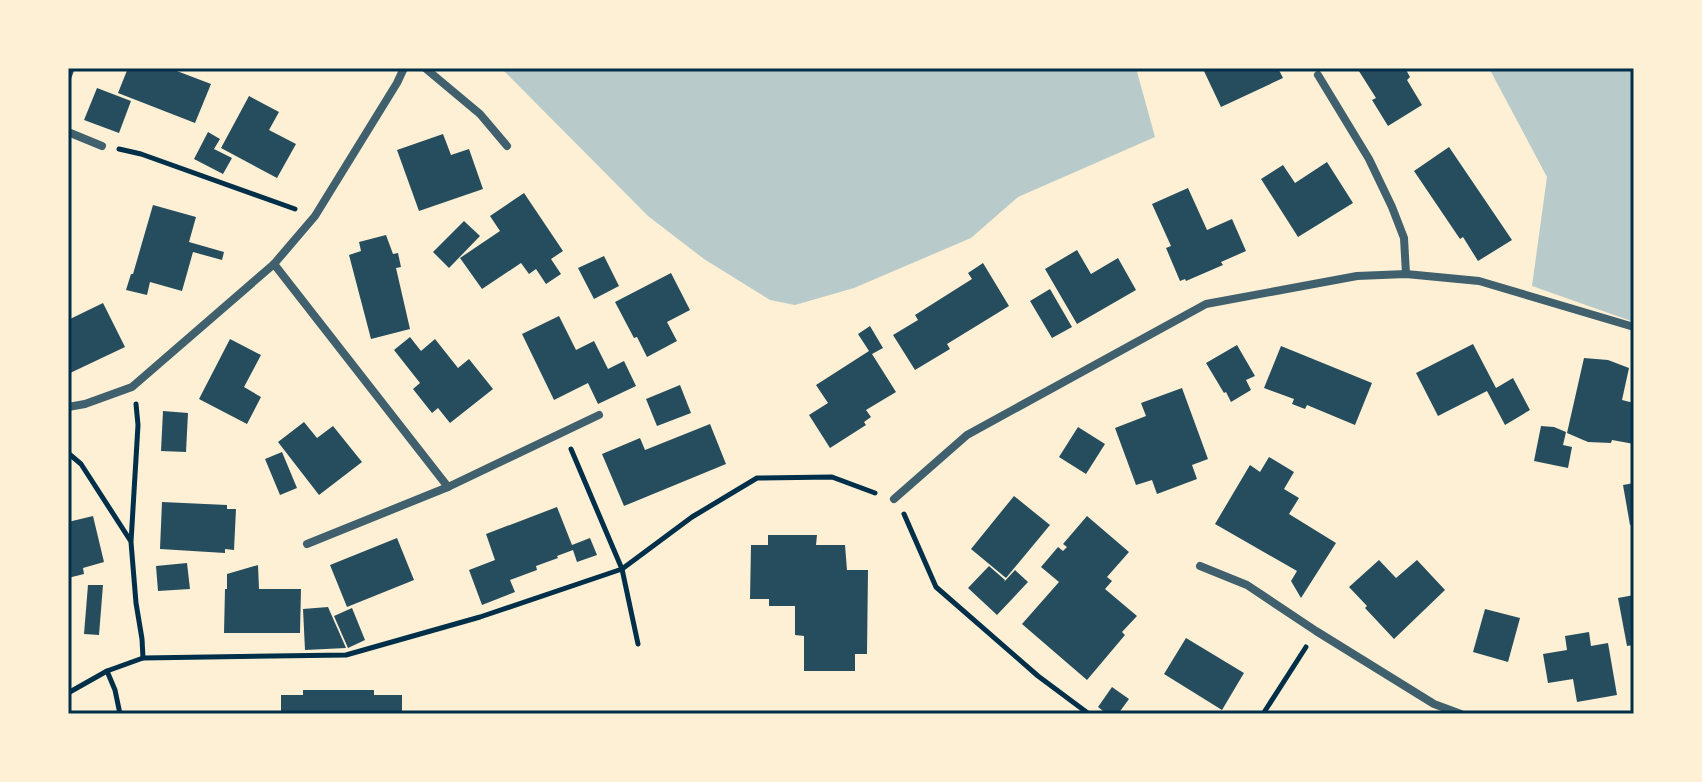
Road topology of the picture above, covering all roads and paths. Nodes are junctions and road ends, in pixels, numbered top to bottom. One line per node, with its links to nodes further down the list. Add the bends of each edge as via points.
1 (404, 68): 7 (street)
2 (425, 68): 6 (street, via 480,114)
3 (1318, 75): 9 (street, via 1392,207 1404,238)
4 (68, 132): 5 (street)
5 (102, 146): 7 (path, via 141,154)
6 (507, 146)
7 (315, 216): 8 (street)
8 (274, 264): 11 (street); 16 (street)
9 (1406, 274): 10 (street, via 1479,281); 17 (street, via 1357,276 1206,304 967,435)
10 (1634, 327)
11 (132, 387): 12 (street); 18 (path, via 138,425)
12 (68, 407)
13 (599, 415): 14 (street)
14 (563, 431): 16 (street); 21 (path)
15 (68, 453): 18 (path, via 81,464)
16 (448, 487): 19 (street)
17 (894, 499): 21 (path, via 832,477 757,478); 28 (path, via 936,587)
18 (131, 542): 24 (path)
19 (307, 544)
20 (1200, 566): 22 (street, via 1247,585)
21 (622, 569): 23 (path); 24 (path, via 346,655)
22 (1316, 631): 29 (path); 30 (street, via 1434,704)
23 (638, 644)
24 (143, 658): 25 (path)
25 (107, 671): 26 (path); 27 (path)
26 (68, 693)
27 (120, 714)
28 (1089, 714)
29 (1263, 714)
30 (1461, 714)

